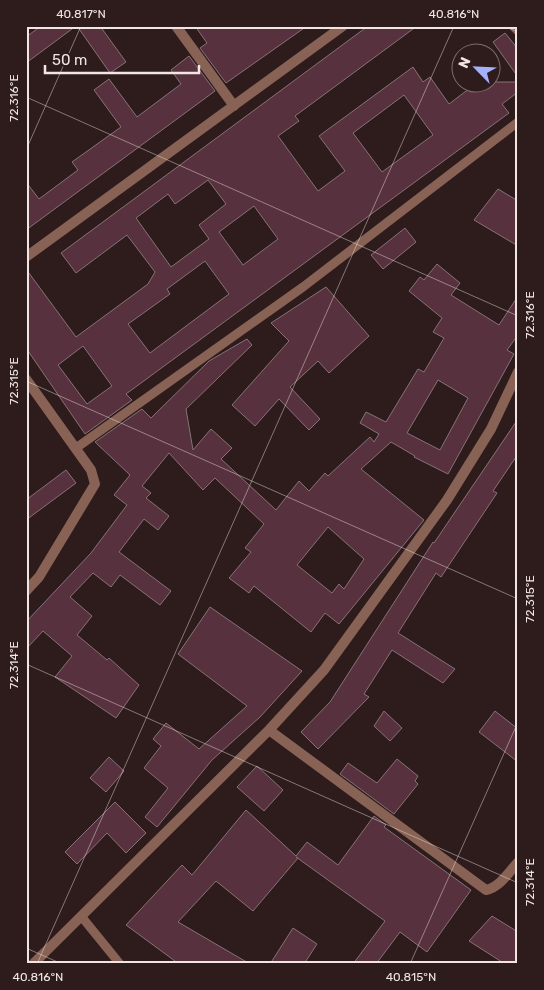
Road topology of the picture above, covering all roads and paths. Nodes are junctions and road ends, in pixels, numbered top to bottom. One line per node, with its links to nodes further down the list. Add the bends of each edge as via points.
1 (176, 26): 5 (street)
2 (342, 26): 5 (street)
3 (513, 26): 4 (lane)
4 (518, 31)
5 (234, 106): 7 (street)
6 (518, 122): 10 (lane, via 303,287)
7 (26, 257)
8 (518, 372): 12 (street, via 491,429 447,500 324,670)
9 (26, 379): 10 (street)
10 (76, 448): 11 (street, via 95,478 93,490 39,577)
11 (26, 591)
12 (269, 730): 13 (street, via 486,890 500,882); 14 (street)
13 (518, 862)
14 (81, 916): 15 (street); 16 (lane)
15 (33, 964)
16 (120, 964)

